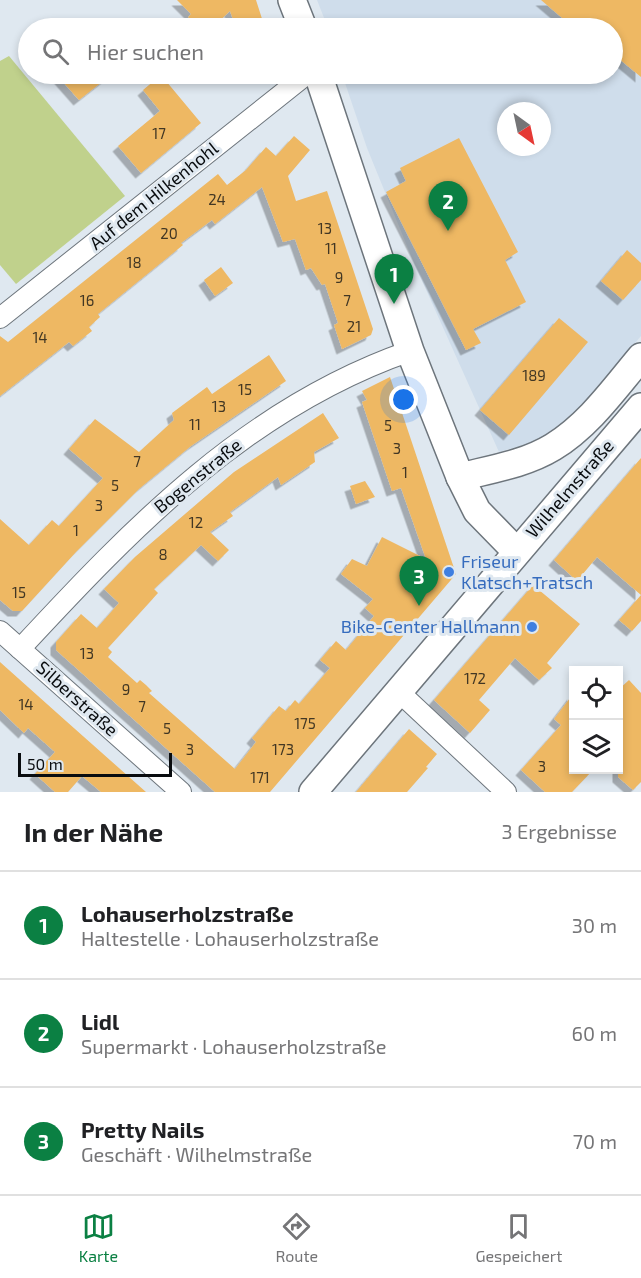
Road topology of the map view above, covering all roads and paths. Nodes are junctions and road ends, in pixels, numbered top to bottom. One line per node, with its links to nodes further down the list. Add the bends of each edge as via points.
1 (292, 0): 2 (street)
2 (299, 18)
3 (294, 84): 5 (street, Auf dem Hilkenhohl)
4 (321, 84): 6 (street)
5 (0, 318)
6 (410, 351): 9 (street); 12 (street, Bogenstraße, via 370,365 226,450 113,549)
7 (641, 357): 9 (street, via 591,416 552,447 506,466)
8 (641, 407): 10 (street, Wilhelmstraße)
9 (460, 477): 10 (street, via 477,511)
10 (516, 551): 13 (street, Wilhelmstraße)
11 (0, 631): 12 (street, Silberstraße)
12 (20, 648): 14 (street, Silberstraße)
13 (398, 691): 15 (street, Wilhelmstraße); 16 (street)
14 (181, 792)
15 (313, 792)
16 (506, 792)

